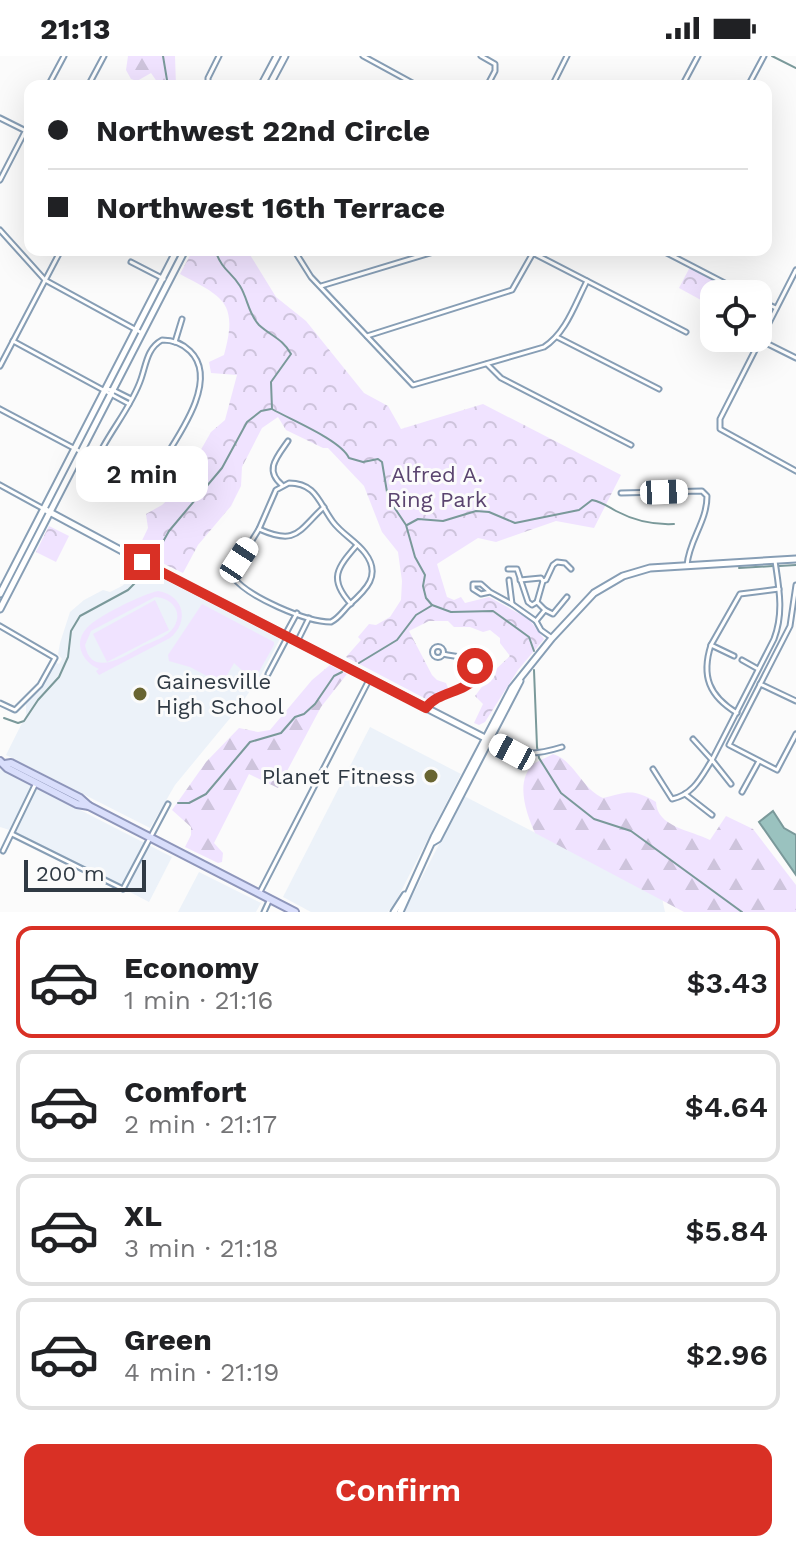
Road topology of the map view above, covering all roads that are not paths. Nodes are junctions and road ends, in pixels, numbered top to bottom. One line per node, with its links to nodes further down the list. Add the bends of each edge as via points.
1 (64, 56): 12 (street)
2 (94, 56): 11 (street)
3 (219, 56): 14 (street)
4 (277, 56): 15 (street)
5 (285, 56): 16 (street)
6 (363, 56): 17 (street)
7 (481, 56): 18 (street, via 495,64)
8 (567, 56): 19 (street)
9 (698, 56): 20 (street)
10 (764, 56): 21 (street)
11 (103, 58): 13 (street)
12 (51, 80)
13 (91, 80)
14 (208, 80)
15 (269, 80)
16 (270, 80)
17 (407, 80)
18 (490, 80)
19 (555, 80)
20 (685, 80)
21 (751, 80)
22 (0, 118): 23 (street)
23 (24, 130)
24 (24, 139): 25 (street)
25 (0, 180)
26 (0, 230): 37 (street)
27 (58, 256): 37 (street)
28 (175, 256): 38 (street)
29 (181, 256): 38 (street)
30 (298, 256): 41 (street)
31 (420, 256): 41 (street)
32 (531, 256): 49 (street, via 512,290)
33 (539, 256): 40 (street)
34 (674, 256): 39 (street)
35 (131, 262): 38 (street)
36 (796, 270): 43 (street)
37 (45, 280): 46 (street); 51 (street)
38 (166, 280): 46 (street); 48 (street)
39 (720, 280)
40 (587, 281): 47 (street); 50 (street)
41 (321, 286): 49 (street)
42 (772, 306): 43 (street)
43 (777, 308): 44 (street)
44 (772, 317)
45 (182, 319): 52 (street)
46 (135, 329): 48 (street); 58 (street)
47 (686, 332)
48 (142, 333): 60 (street)
49 (367, 336): 56 (street, via 413,385)
50 (557, 337): 56 (street, via 544,347); 59 (street)
51 (13, 341): 57 (street); 58 (street)
52 (175, 342): 61 (street, via 162,340 152,348); 61 (street, via 192,352 202,380 184,425 144,484 132,485 101,464 103,447)
53 (772, 346): 55 (street)
54 (754, 352): 66 (street, via 720,419 720,429)
55 (796, 358)
56 (487, 364): 64 (street, via 501,378)
57 (0, 366)
58 (105, 389): 60 (street); 65 (street)
59 (659, 389)
60 (112, 392): 61 (street); 65 (street)
61 (130, 402)
62 (0, 409): 65 (street)
63 (288, 441): 68 (street, via 271,471)
64 (631, 445)
65 (78, 451): 71 (street)
66 (796, 471)
67 (0, 485): 71 (street)
68 (282, 485): 70 (street, via 304,484); 72 (street)
69 (621, 493): 76 (street, via 702,491 707,496)
70 (324, 507): 72 (street, via 298,535 283,538); 73 (street)
71 (47, 511): 79 (street); 100 (street)
72 (259, 529): 96 (street, via 233,577 250,592)
73 (357, 545): 91 (street, via 336,579); 91 (street, via 373,573 366,590)
74 (796, 559): 75 (street)
75 (775, 561): 76 (street); 84 (street)
76 (687, 565): 101 (street, via 623,576 594,593)
77 (508, 569): 81 (street, via 517,569)
78 (571, 569): 82 (street, via 557,562)
79 (11, 580): 86 (street); 93 (street)
80 (509, 580): 92 (street)
81 (520, 580): 82 (street); 89 (street)
82 (543, 581): 90 (street)
83 (796, 585): 87 (street)
84 (779, 589): 103 (street, via 740,594); 107 (street, via 780,625)
85 (490, 592): 92 (street)
86 (0, 594)
87 (795, 595): 110 (street, via 790,626)
88 (567, 597): 95 (street, via 553,614)
89 (528, 602): 90 (street); 94 (street)
90 (537, 602): 95 (street)
91 (351, 604): 97 (street, via 331,622)
92 (512, 604): 94 (street)
93 (0, 609)
94 (522, 609): 98 (street)
95 (545, 610): 98 (street)
96 (297, 613): 97 (street); 100 (street)
97 (309, 618): 102 (street)
98 (536, 621): 101 (street)
99 (0, 627): 112 (street, via 55,658 40,685 15,710)
100 (286, 636): 102 (street); 108 (street)
101 (552, 638): 116 (street, via 512,688)
102 (297, 642): 109 (street)
103 (711, 645): 105 (street); 114 (street, via 705,670 708,683)
104 (443, 654): 113 (street, via 468,658 477,672 469,685 431,701)
105 (734, 656)
106 (742, 660): 107 (street)
107 (758, 669): 114 (street)
108 (268, 674)
109 (370, 679): 113 (street); 134 (street)
110 (760, 684): 111 (street); 120 (street, via 729,745)
111 (796, 701)
112 (0, 703)
113 (429, 709): 116 (street)
114 (737, 713): 119 (street)
115 (796, 734): 120 (street, via 777,770)
116 (487, 739): 118 (street, via 530,755); 138 (street)
117 (693, 739): 119 (street)
118 (562, 747)
119 (712, 760): 124 (street); 126 (street)
120 (759, 761): 125 (street)
121 (3, 763): 123 (main road); 127 (main road)
122 (653, 769): 126 (street, via 672,799)
123 (38, 784): 127 (main road); 129 (main road); 131 (street)
124 (731, 784)
125 (742, 792)
126 (685, 794): 130 (street)
127 (80, 798): 129 (main road)
128 (168, 804): 132 (street)
129 (89, 806): 132 (main road)
130 (712, 815)
131 (12, 834): 132 (street, via 123,889); 133 (street)
132 (150, 838): 134 (main road)
133 (3, 851)
134 (259, 894): 135 (main road)
135 (270, 899): 136 (street); 137 (main road)
136 (264, 912)
137 (295, 912)
138 (398, 912)

